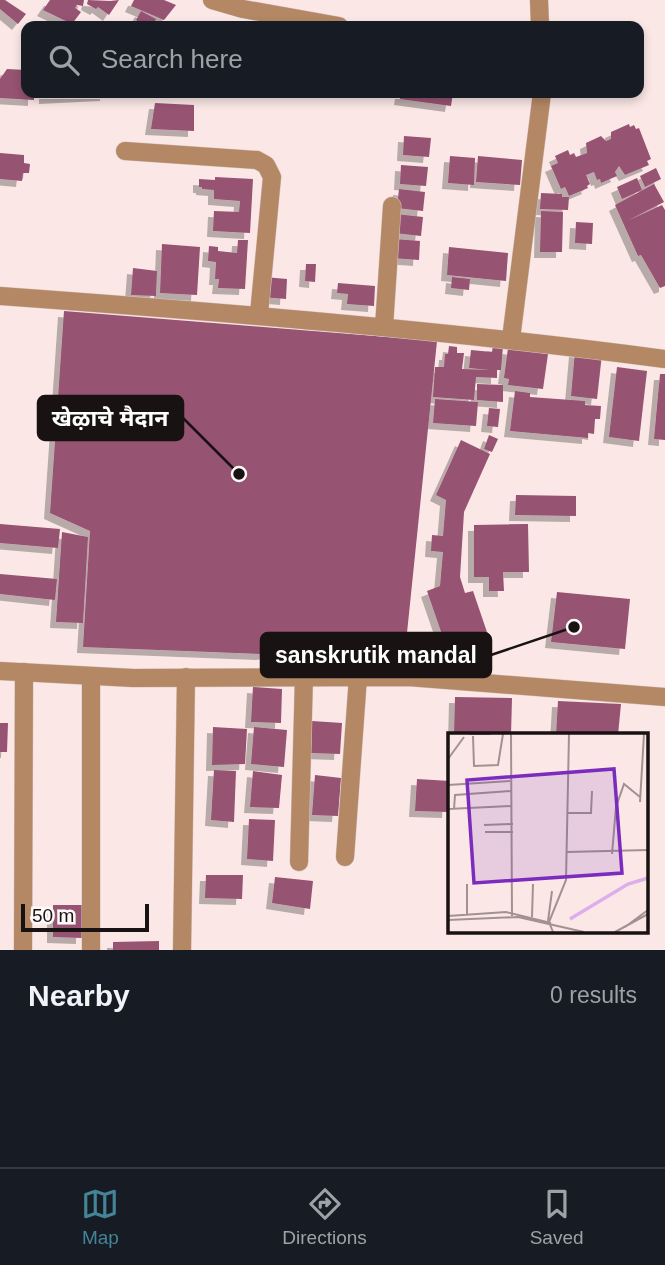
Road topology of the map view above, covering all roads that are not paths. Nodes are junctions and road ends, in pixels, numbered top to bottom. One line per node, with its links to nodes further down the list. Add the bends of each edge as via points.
1 (212, 0): 3 (street)
2 (539, 0): 4 (street)
3 (311, 21)
4 (540, 21)
5 (540, 98): 11 (street)
6 (125, 151): 9 (street, via 257,160 270,170)
7 (392, 206): 10 (street)
8 (0, 296): 9 (street)
9 (259, 314): 10 (street)
10 (384, 327): 11 (street)
11 (511, 339): 12 (street)
12 (665, 359)
13 (0, 671): 14 (street)
14 (24, 672): 15 (street); 22 (street)
15 (91, 676): 16 (street); 23 (street)
16 (186, 677): 17 (street); 24 (street)
17 (304, 677): 18 (street); 21 (street)
18 (358, 677): 19 (street); 20 (street)
19 (665, 698)
20 (345, 857)
21 (299, 862)
22 (23, 950)
23 (92, 950)
24 (182, 950)

